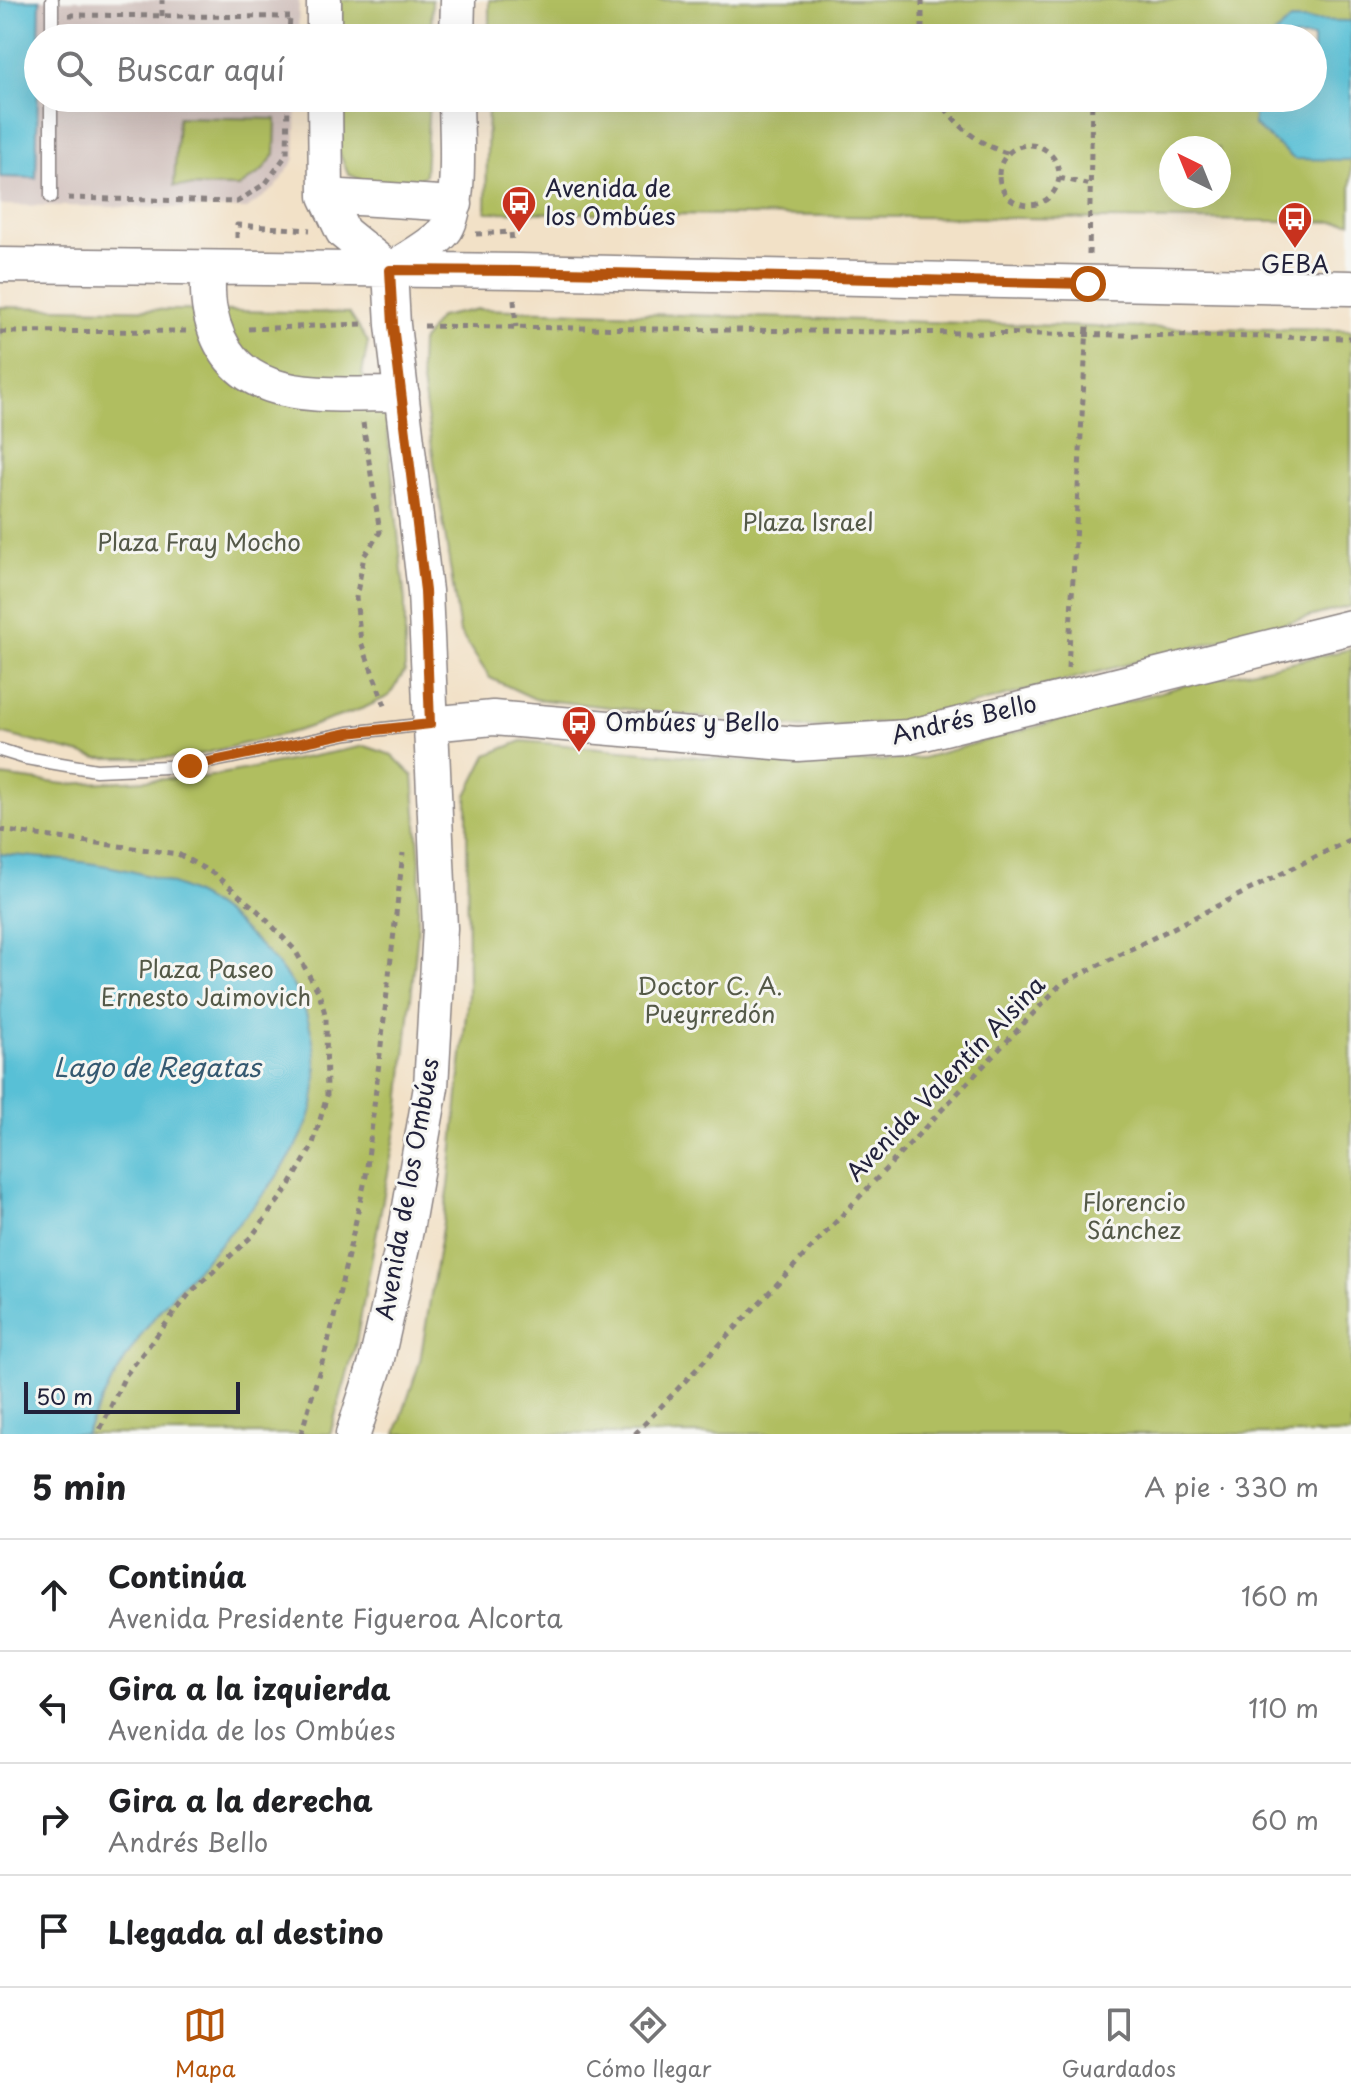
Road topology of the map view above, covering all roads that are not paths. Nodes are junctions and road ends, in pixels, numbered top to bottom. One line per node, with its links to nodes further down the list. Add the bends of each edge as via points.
1 (52, 0): 4 (lane)
2 (324, 0): 5 (main road)
3 (458, 0): 6 (main road)
4 (52, 24)
5 (324, 24)
6 (457, 24)
7 (51, 112): 11 (lane)
8 (325, 112): 10 (main road)
9 (456, 112): 12 (main road)
10 (326, 196): 12 (main road); 15 (main road, via 343,232)
11 (51, 197)
12 (455, 204): 15 (main road, via 440,236)
13 (0, 265): 14 (main road)
14 (208, 268): 15 (main road); 17 (main road, via 210,311 236,367 274,388 298,393)
15 (390, 270): 16 (main road); 17 (main road, Avenida de los Ombúes, via 393,325)
16 (1351, 288)
17 (386, 393): 19 (main road, Avenida de los Ombúes, via 425,591)
18 (1351, 627): 19 (main road, Andrés Bello, via 908,737 797,744 493,718)
19 (430, 724): 20 (lane, Andrés Bello, via 348,733 190,766 96,770); 21 (main road, Avenida de los Ombúes, via 440,928 431,1087 376,1363)
20 (0, 750)
21 (353, 1434)

